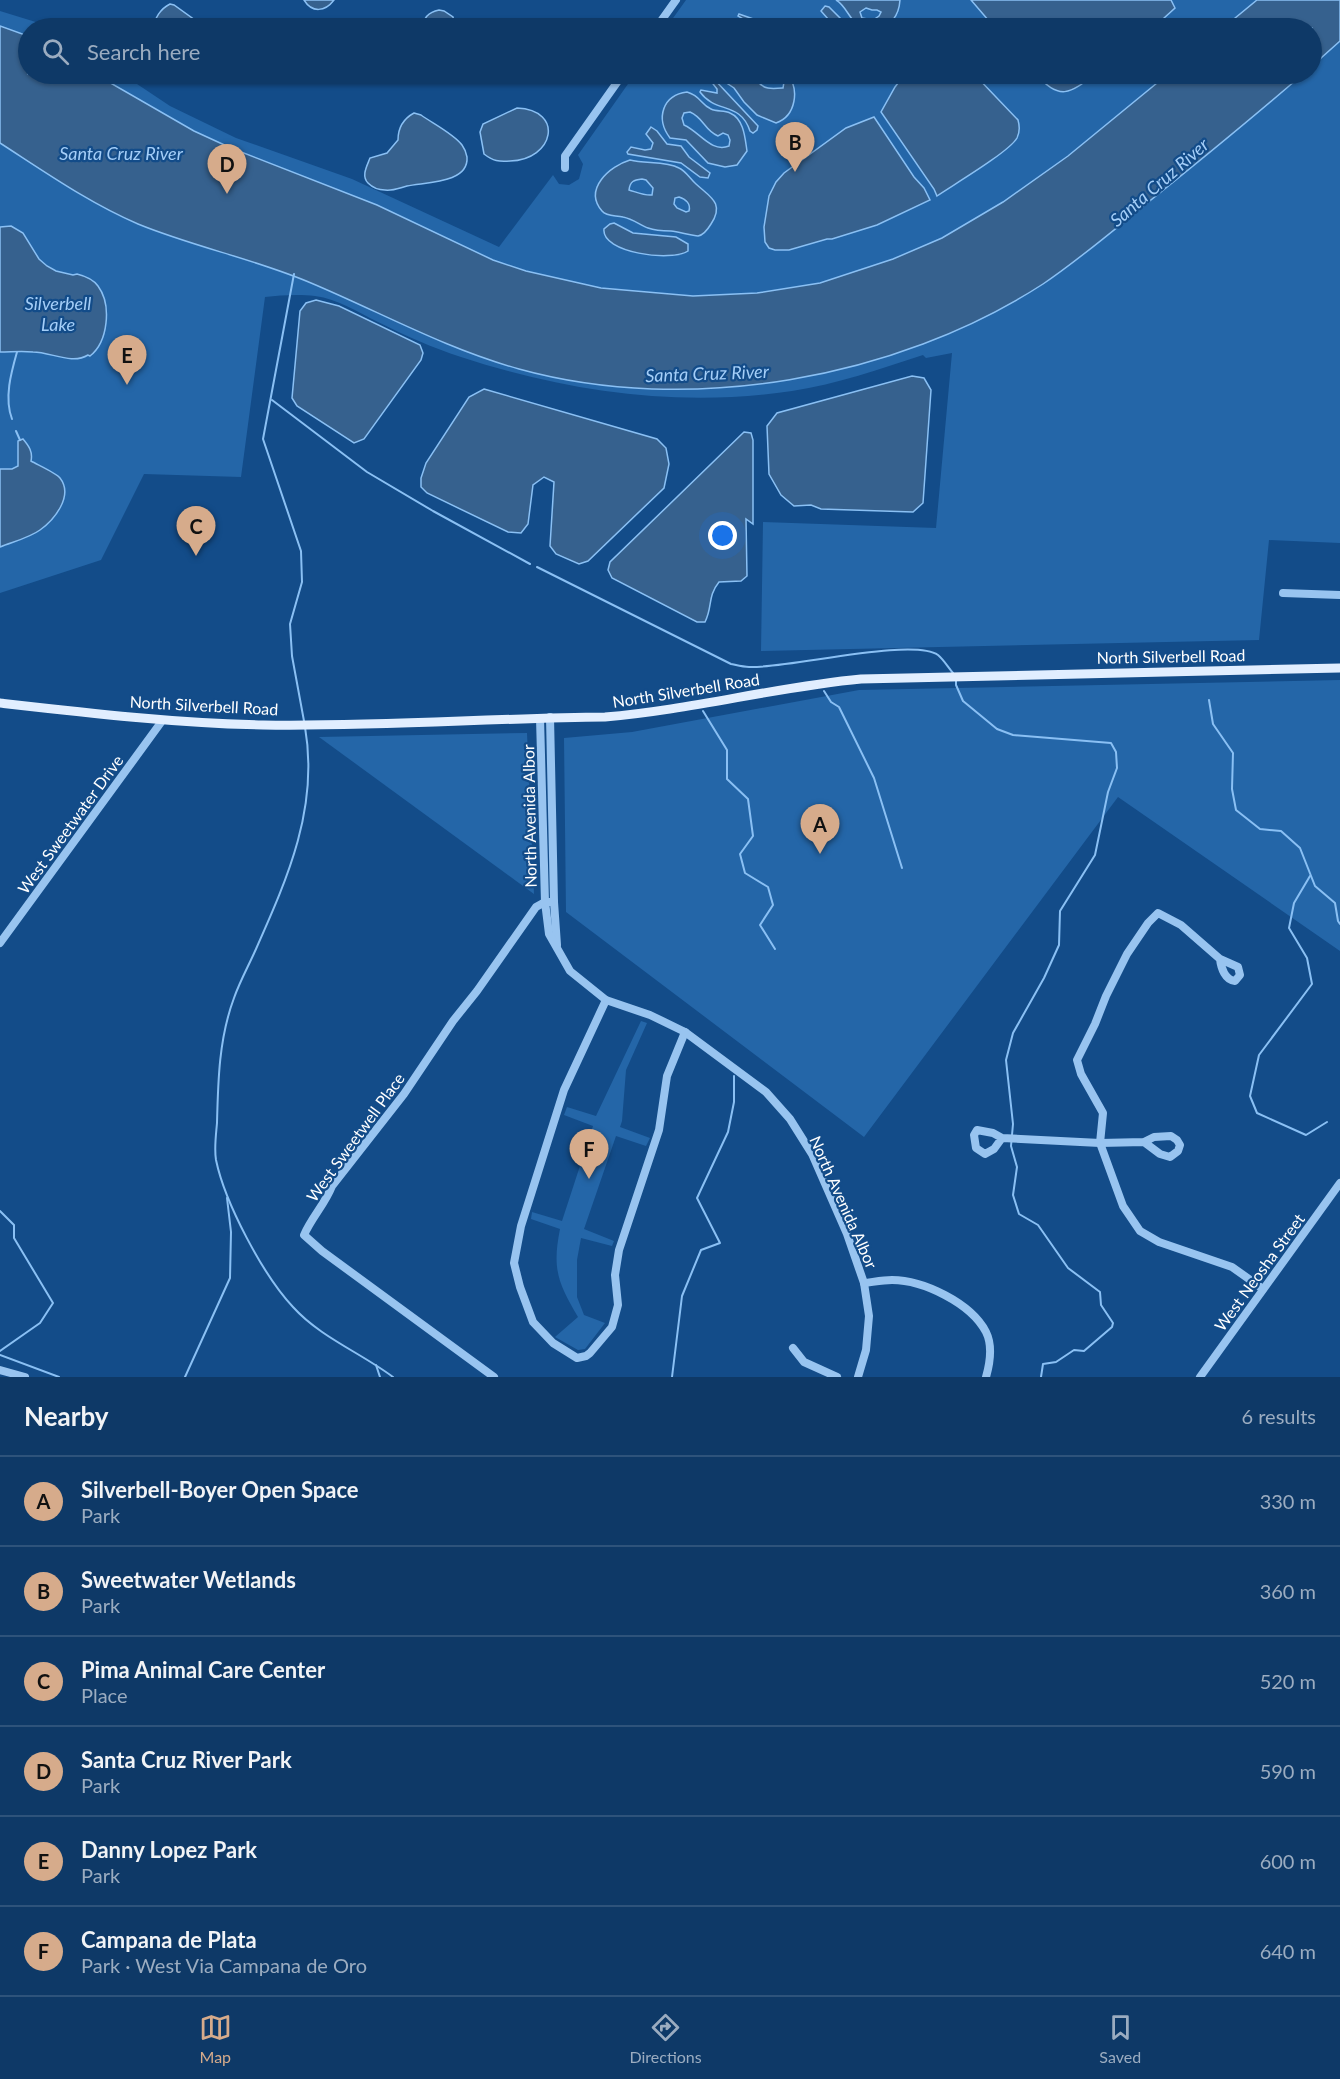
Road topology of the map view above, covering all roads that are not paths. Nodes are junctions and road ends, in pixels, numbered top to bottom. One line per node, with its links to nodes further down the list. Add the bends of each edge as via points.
1 (676, 0): 2 (street)
2 (663, 18)
3 (616, 84): 4 (street, via 564,156)
4 (565, 168)
5 (1283, 593): 6 (street)
6 (1340, 595)
7 (1340, 668): 9 (main road, North Silverbell Road, via 861,678 643,714)
8 (0, 703): 10 (main road, North Silverbell Road)
9 (545, 718): 10 (main road, North Silverbell Road, via 265,725); 11 (street, North Avenida Albor); 12 (street, North Avenida Albor)
10 (162, 721): 15 (street, West Sweetwater Drive)
11 (553, 856): 12 (street); 14 (street, North Avenida Albor)
12 (543, 857): 13 (street, North Avenida Albor)
13 (544, 902): 14 (street); 16 (street, North Avenida Albor, via 549,934); 29 (street, West Sweetwell Place, via 536,907 404,1094 332,1186 304,1236)
14 (554, 903): 16 (street, North Avenida Albor)
15 (0, 943)
16 (557, 947): 18 (street, North Avenida Albor, via 570,971)
17 (1220, 959): 22 (street, via 1181,925 1158,913 1127,954 1077,1060 1103,1113)
18 (606, 1000): 19 (street, North Avenida Albor); 19 (street, via 564,1090 521,1226 514,1263 533,1322 553,1343 577,1358 590,1353 612,1327 618,1305 615,1275 619,1250 659,1130 667,1076)
19 (685, 1032): 24 (street, North Avenida Albor, via 766,1092 790,1119 812,1154)
20 (1002, 1138): 22 (street)
21 (1144, 1142): 22 (street)
22 (1100, 1143): 25 (street, via 1123,1206 1140,1232 1232,1267)
23 (1340, 1183): 25 (street, West Neosha Street)
24 (864, 1283): 31 (street, North Avenida Albor, via 869,1316 866,1350); 32 (street, via 916,1283 943,1294 974,1316 989,1343)
25 (1263, 1289): 33 (street, West Neosha Street)
26 (793, 1348): 30 (street, via 804,1362)
27 (0, 1370): 28 (street)
28 (25, 1377)
29 (494, 1377)
30 (837, 1377)
31 (858, 1377)
32 (986, 1377)
33 (1200, 1377)

